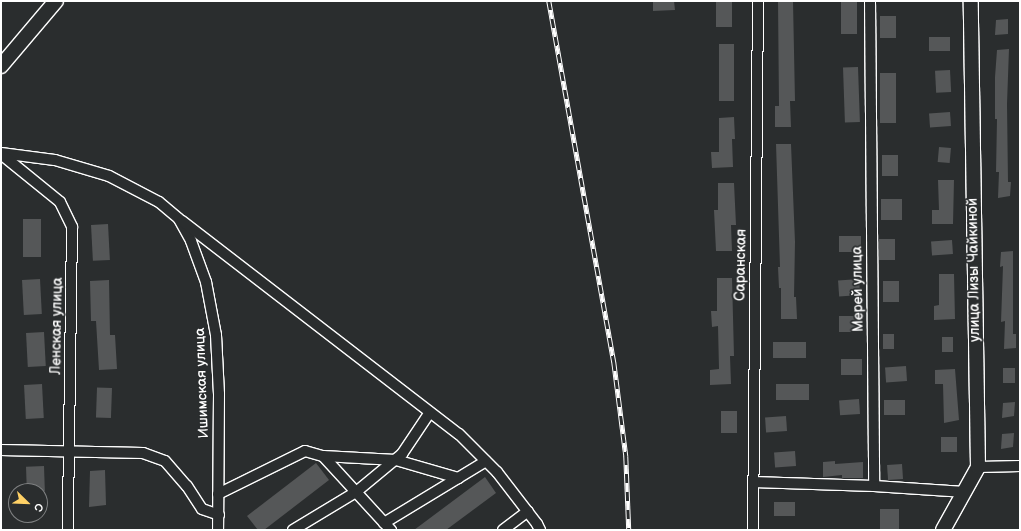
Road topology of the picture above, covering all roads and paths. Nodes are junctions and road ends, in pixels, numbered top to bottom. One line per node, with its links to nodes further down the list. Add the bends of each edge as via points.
1 (56, 1): 5 (street)
2 (758, 1): 17 (street, Саранская)
3 (870, 1): 18 (street, Мерей улица)
4 (971, 1): 15 (street, улица Лизы Чайкиной)
5 (1, 66)
6 (1, 153): 7 (street, Ишимская улица, via 55,160 109,176 160,202); 10 (street, Ленская улица, via 60,202 72,227)
7 (179, 219): 8 (street); 21 (street, Ишимская улица, via 206,282 216,335 219,394)
8 (430, 412): 12 (street); 13 (street)
9 (1, 450): 10 (street)
10 (69, 451): 23 (street, via 144,453 164,461 187,486 202,509); 25 (street, Ленская улица)
11 (323, 456): 12 (street); 19 (street); 21 (street, via 305,451)
12 (396, 460): 16 (street); 19 (street)
13 (486, 461): 16 (street); 22 (street, via 498,472)
14 (1020, 466): 15 (street)
15 (978, 467): 20 (street, улица Лизы Чайкиной)
16 (458, 478): 24 (street)
17 (753, 482): 18 (street); 30 (street, Саранская)
18 (874, 486): 20 (street)
19 (356, 492): 24 (street); 27 (street)
20 (965, 492): 31 (street, улица Лизы Чайкиной, via 952,510)
21 (218, 494): 23 (street, Ишимская улица)
22 (528, 512): 28 (street); 29 (street)
23 (219, 515): 26 (street, Ишимская улица)
24 (388, 526)
25 (68, 530)
26 (218, 530)
27 (293, 530)
28 (503, 530)
29 (540, 530)
30 (753, 530)
31 (943, 530)

